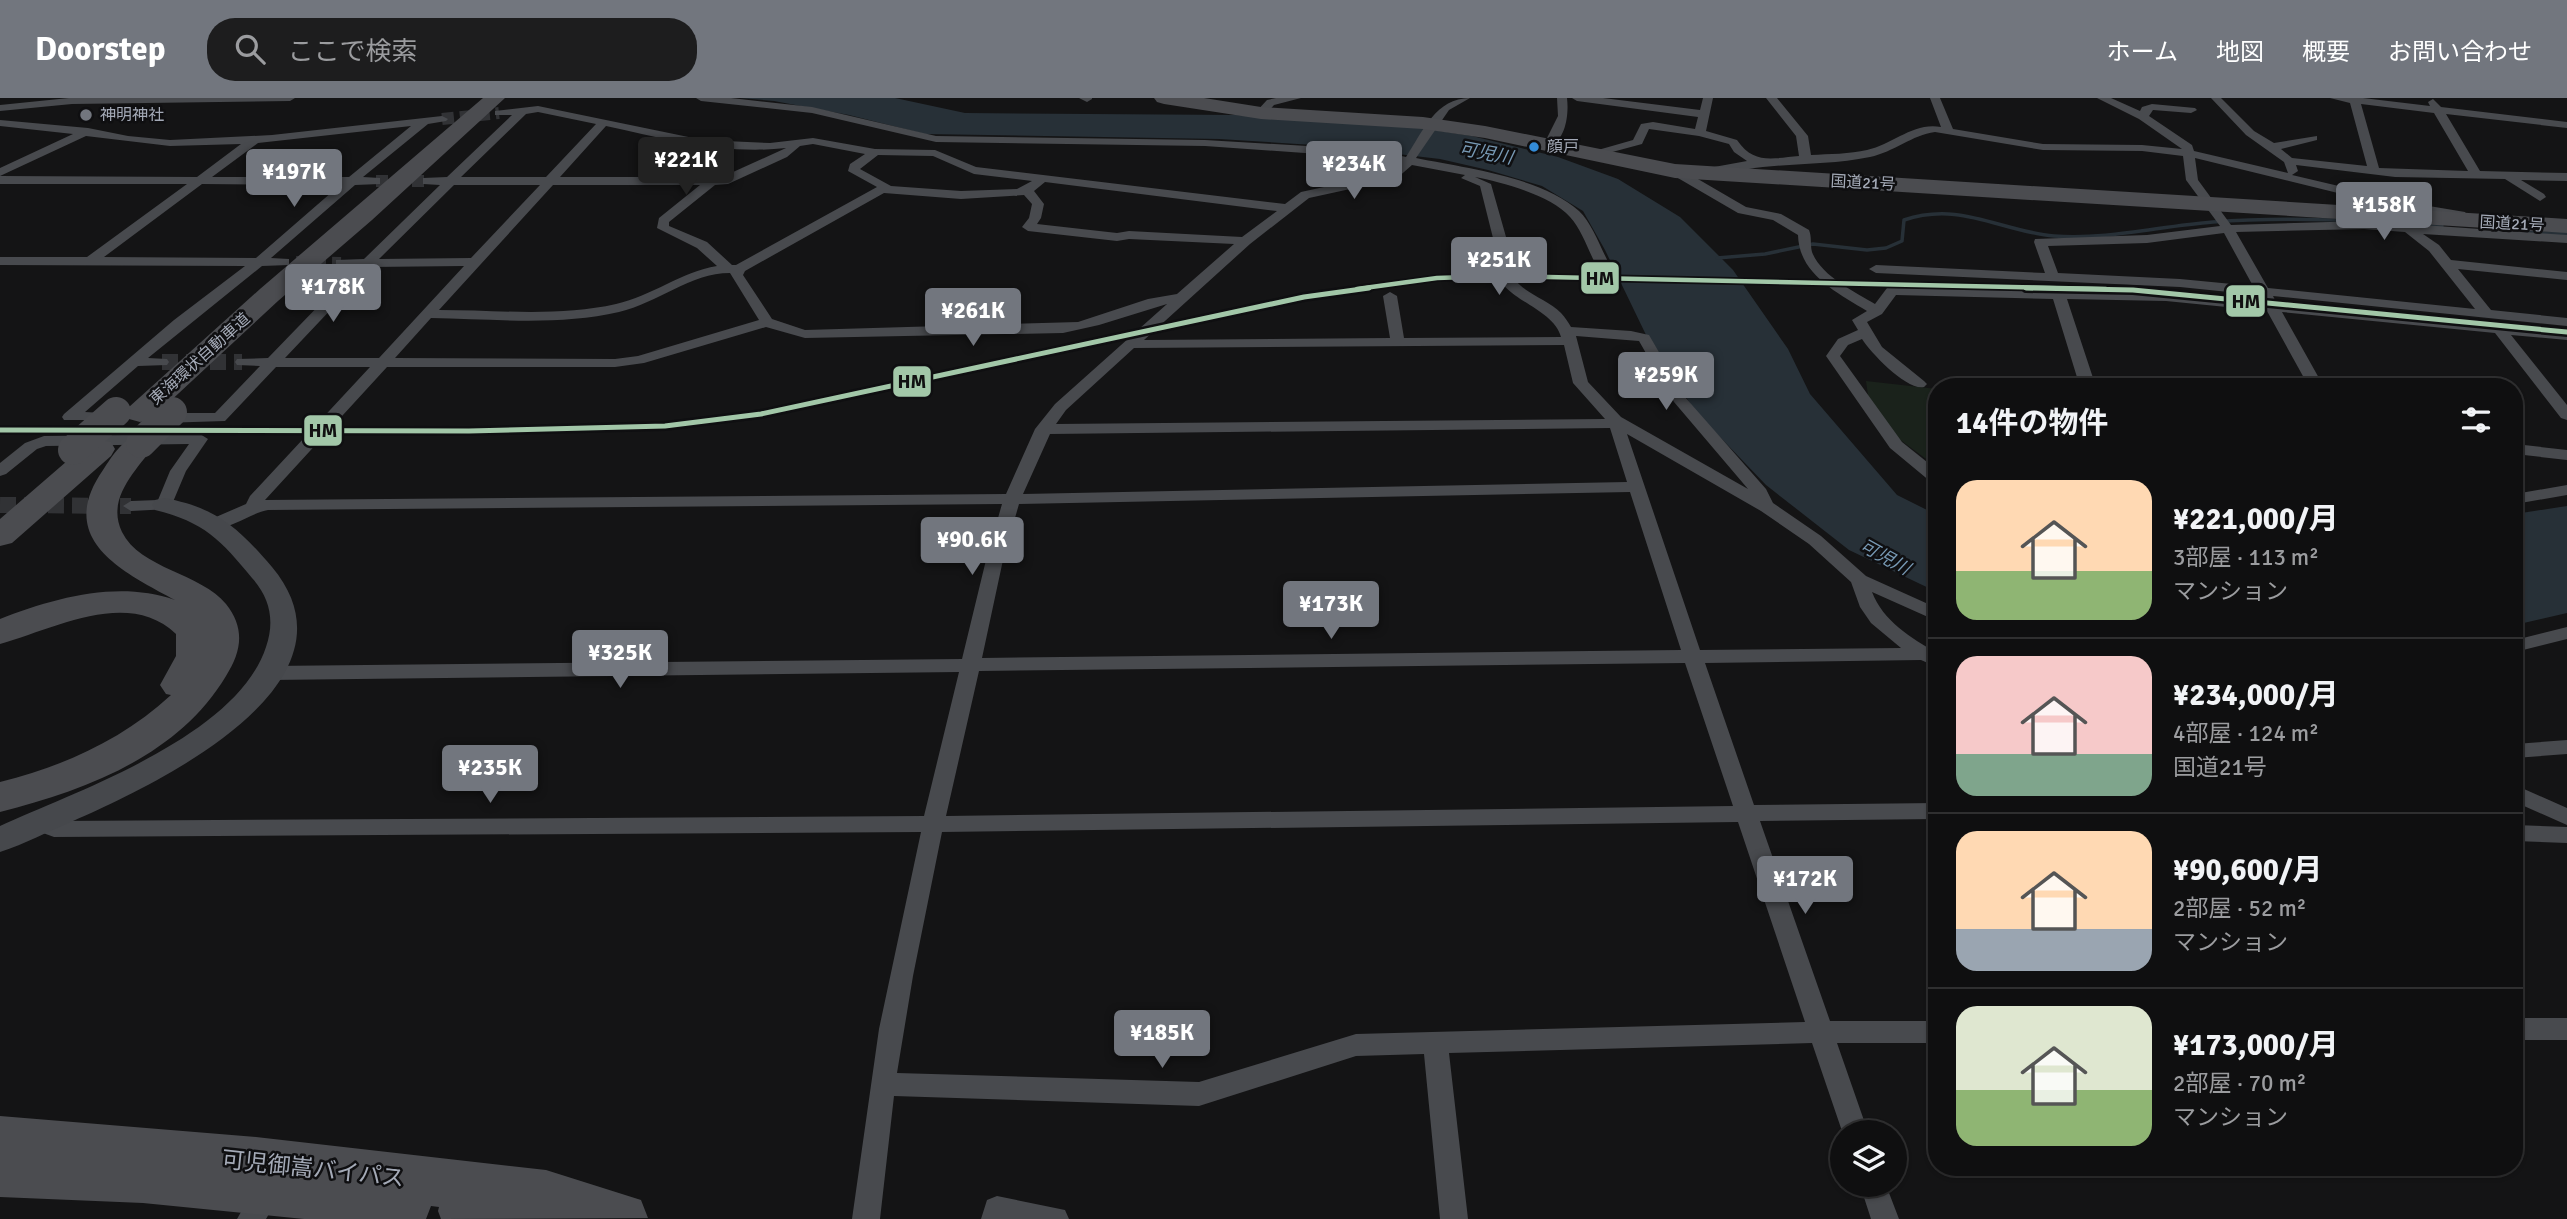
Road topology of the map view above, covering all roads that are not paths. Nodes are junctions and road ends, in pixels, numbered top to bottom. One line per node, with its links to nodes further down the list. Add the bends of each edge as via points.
1 (35, 98): 18 (street)
2 (290, 98): 18 (street, via 72,101)
3 (701, 98): 47 (street, via 813,110 936,139 1258,145 1359,152)
4 (1164, 98): 23 (highway, 国道21号)
5 (1296, 98): 23 (street, via 1271,102)
6 (1465, 98): 32 (street, via 1445,108)
7 (1562, 98): 39 (street, via 1564,116)
8 (1577, 98): 24 (street)
9 (1709, 98): 24 (street)
10 (1771, 98): 44 (street, via 1802,136)
11 (1935, 98): 33 (street)
12 (2335, 98): 16 (street)
13 (2431, 98): 21 (street)
14 (2106, 99): 26 (street)
15 (2216, 99): 40 (street, via 2250,133)
16 (2355, 101): 21 (street); 49 (street)
17 (488, 102): 22 (street); 70 (highway, 東海環状自動車道); 114 (highway, 東海環状自動車道, via 243,305)
18 (19, 107): 19 (street); 25 (street)
19 (0, 108)
20 (2191, 110): 26 (street, via 2152,107)
21 (2438, 110): 31 (street); 52 (street)
22 (522, 111): 30 (street, via 538,109); 63 (street)
23 (1261, 113): 32 (highway, 国道21号)
24 (1704, 114): 35 (street)
25 (0, 116)
26 (2143, 117): 42 (street, via 2188,147)
27 (442, 119): 28 (street)
28 (425, 121): 36 (street, via 329,135); 60 (street)
29 (0, 123): 34 (street)
30 (603, 123): 38 (street, via 703,142 769,146); 64 (street)
31 (2567, 125)
32 (1433, 127): 39 (highway, 国道21号); 47 (street)
33 (1948, 130): 42 (street, via 2043,147); 44 (street, via 1916,131 1900,143 1868,154)
34 (88, 131): 36 (street, via 162,142); 50 (street)
35 (1700, 133): 43 (street, via 1645,126 1638,142); 46 (street, via 1733,142)
36 (258, 138): 58 (street)
37 (2313, 138): 40 (street)
38 (802, 142): 41 (street); 59 (street, via 724,181)
39 (1550, 144): 43 (highway, 国道21号)
40 (2272, 147): 45 (street)
41 (875, 152): 55 (street, via 935,153 974,170); 65 (street, via 853,171 885,186)
42 (2189, 153): 56 (street); 68 (street, via 2192,180)
43 (1595, 155): 48 (highway, 国道21号)
44 (1808, 159): 46 (street)
45 (2289, 161): 49 (street); 56 (street)
46 (1756, 163): 51 (street)
47 (1405, 165): 69 (street, via 1392,176 1305,195); 84 (street, via 1507,181 1562,204 1576,215); 101 (street, via 1485,184 1508,283 1556,315)
48 (1675, 171): 51 (highway, 国道21号); 94 (street, via 1742,210 1795,226 1804,233 1804,248 1811,262)
49 (2374, 171): 52 (street)
50 (0, 172)
51 (1713, 174): 68 (highway, 国道21号)
52 (2476, 175): 53 (street)
53 (2506, 176): 54 (street); 67 (street)
54 (2567, 177)
55 (1041, 179): 66 (street); 69 (street)
56 (2295, 179): 71 (street)
57 (0, 180): 58 (street)
58 (200, 180): 60 (street); 77 (street)
59 (713, 180): 64 (street); 85 (street, via 663,221 663,228 702,244)
60 (352, 181): 61 (street); 78 (street)
61 (376, 181)
62 (427, 181): 63 (street)
63 (449, 181): 64 (street); 80 (street)
64 (550, 181): 81 (street)
65 (882, 190): 66 (street, via 961,195); 85 (street)
66 (1027, 191): 75 (street, via 1038,204 1028,227 1117,237)
67 (2540, 197)
68 (2213, 204): 72 (highway, 国道21号); 73 (street)
69 (1287, 208): 75 (street)
70 (364, 215): 114 (highway, 東海環状自動車道); 114 (highway, bridge, via 172,412)
71 (2483, 222): 72 (highway, 国道21号); 74 (highway, 国道21号)
72 (2402, 224): 73 (street); 74 (street); 83 (street)
73 (2228, 230): 88 (street, via 2147,239 2040,242); 89 (street)
74 (2556, 233)
75 (1245, 241): 92 (street)
76 (0, 261): 77 (street)
77 (89, 262): 78 (street)
78 (259, 262): 79 (street); 105 (street)
79 (284, 262)
80 (368, 262): 81 (street); 82 (street); 108 (street)
81 (474, 262): 95 (street)
82 (341, 263)
83 (2447, 264): 87 (street); 96 (street)
84 (1604, 267)
85 (733, 269): 95 (street, via 693,275 610,309); 97 (street)
86 (1876, 269): 88 (street)
87 (2567, 276)
88 (2053, 277): 89 (street)
89 (2263, 291): 93 (street); 96 (street)
90 (2057, 294): 93 (street); 94 (street, via 1892,291); 110 (street)
91 (1390, 296): 103 (street)
92 (1184, 298): 97 (street, via 1167,298 1063,329 805,334); 104 (street)
93 (2271, 306): 99 (street); 111 (street)
94 (1877, 311): 100 (street, via 1859,320)
95 (428, 314): 109 (street)
96 (2487, 314): 98 (street)
97 (767, 322): 109 (street, via 627,362)
98 (2567, 322)
99 (2499, 329): 102 (street); 113 (street)
100 (1866, 332): 112 (street, via 1877,350); 121 (street, via 1843,342 1833,356 1896,445)
101 (1568, 336): 103 (street); 115 (street, via 1581,383); 129 (street, via 1644,338 1696,423 1760,493)
102 (2567, 336)
103 (1398, 342): 104 (street)
104 (1130, 344): 116 (street, via 1060,407)
105 (133, 362): 106 (street); 108 (street, via 70,417 219,418)
106 (162, 362)
107 (242, 362): 108 (street)
108 (273, 362): 109 (street)
109 (385, 363): 128 (street)
110 (2085, 378)
111 (2312, 378)
112 (1919, 384)
113 (2567, 415)
114 (130, 420): 117 (highway, 東海環状自動車道); 147 (highway, via 99,509 103,528 115,548 210,608 220,628 222,649 188,701 146,736 83,770)
115 (1615, 420): 116 (street, via 1606,424); 122 (street); 129 (street)
116 (1043, 429): 125 (street)
117 (86, 449): 130 (highway); 132 (highway, 東海環状自動車道); 133 (highway, 東海環状自動車道)
118 (2523, 450): 119 (street)
119 (2567, 455)
120 (0, 471): 126 (street, via 44,441 200,439 178,471)
121 (1928, 471)
122 (1636, 487): 125 (street); 140 (street)
123 (2567, 490): 124 (street)
124 (2523, 498)
125 (1014, 499): 128 (street); 142 (street)
126 (163, 505): 127 (street); 131 (street, via 187,510)
127 (131, 506)
128 (254, 507): 131 (street)
129 (1767, 507): 134 (street, via 1815,540)
130 (0, 511)
131 (215, 524): 143 (street, via 274,587 282,607 285,632)
132 (0, 525)
133 (0, 536)
134 (1860, 580): 135 (street); 139 (street, via 1861,592 1875,616)
135 (1928, 611)
136 (0, 632): 146 (highway, via 77,608 150,605 182,617 196,638 197,652 175,690 122,734 48,769)
137 (2567, 633): 138 (street)
138 (2523, 644)
139 (1928, 656)
140 (1693, 657): 141 (street); 142 (street); 150 (street)
141 (1928, 658)
142 (970, 666): 143 (street); 153 (street)
143 (270, 673): 152 (street, via 225,723 186,750 94,801)
144 (2567, 747): 145 (street)
145 (2523, 750)
146 (0, 783)
147 (0, 797)
148 (2523, 797): 151 (street)
149 (1928, 811): 150 (street)
150 (1748, 813): 153 (street); 159 (street)
151 (2567, 817)
152 (40, 823): 153 (street, via 54,829); 156 (street)
153 (932, 824): 162 (street)
154 (2523, 834): 155 (street)
155 (2567, 835)
156 (0, 840)
157 (2523, 1029): 158 (street)
158 (2567, 1029)
159 (1821, 1032): 160 (street); 161 (street); 163 (street)
160 (1928, 1032)
161 (1435, 1042): 162 (street, via 1356,1045 1199,1094); 175 (street)
162 (883, 1084): 172 (street)
163 (1851, 1120)
164 (0, 1139): 168 (highway, 可児御嵩バイパス, via 256,1161 546,1195)
165 (0, 1173): 167 (highway, 可児御嵩バイパス, via 143,1179)
166 (1878, 1197): 176 (street)
167 (259, 1205): 169 (highway, 可児御嵩バイパス, via 378,1201)
168 (622, 1218): 170 (highway, 可児御嵩バイパス); 171 (highway, 可児御嵩バイパス)
169 (526, 1219)
170 (576, 1219)
171 (629, 1219)
172 (866, 1219)
173 (995, 1219): 174 (street, via 998,1209)
174 (1055, 1219)
175 (1454, 1219)
176 (1885, 1219)

